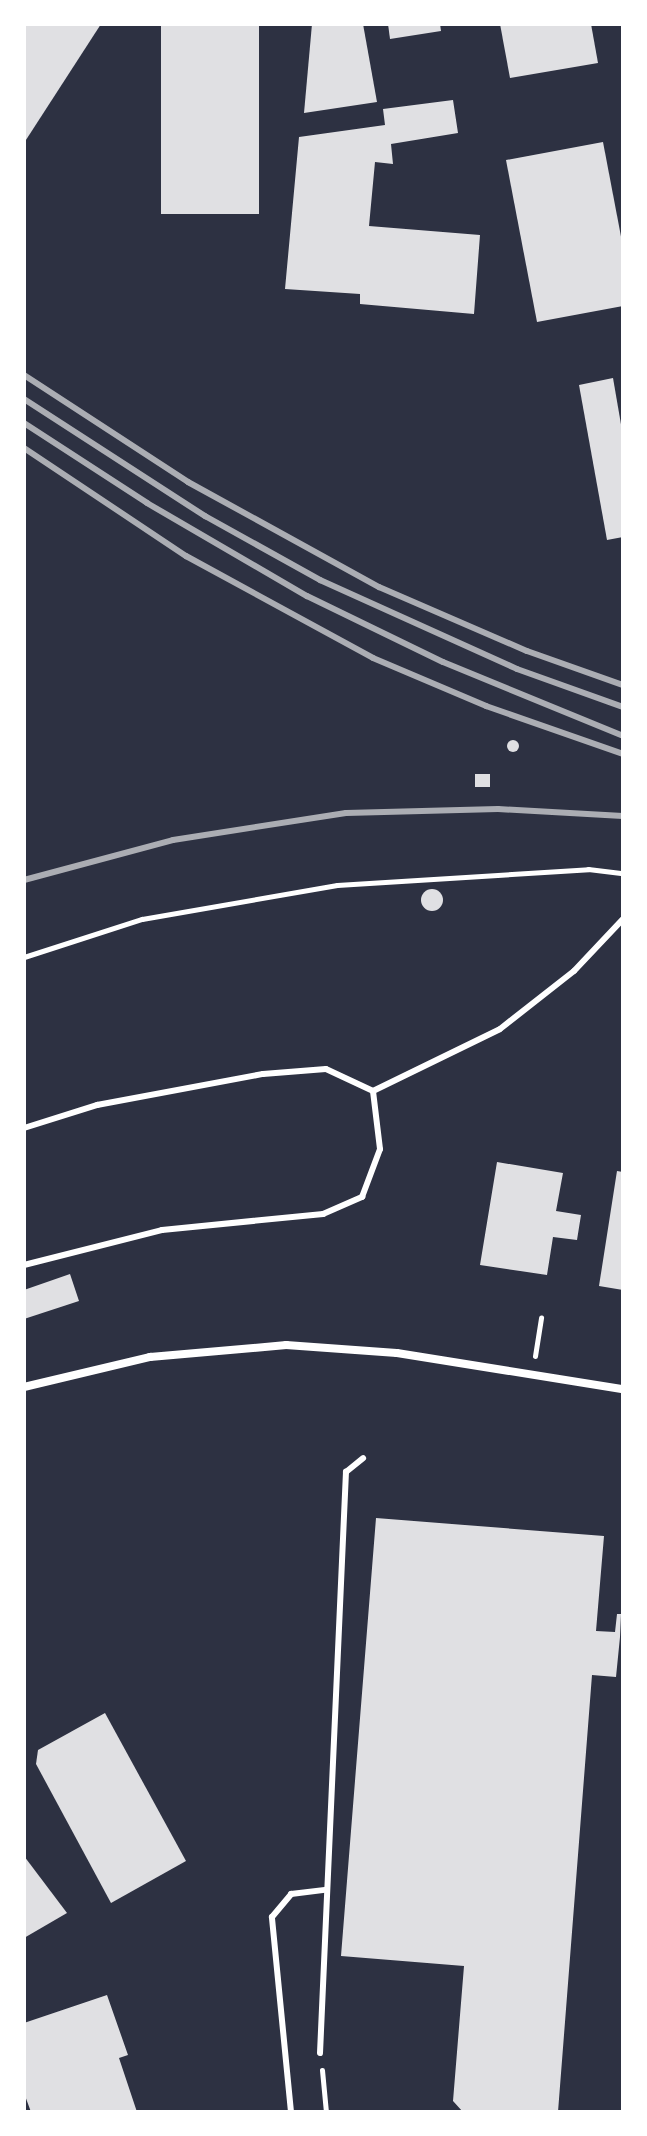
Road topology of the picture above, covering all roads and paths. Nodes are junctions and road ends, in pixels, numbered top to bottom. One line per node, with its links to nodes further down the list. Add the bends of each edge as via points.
1 (622, 871): 3 (path, via 337,885 142,919)
2 (623, 919): 4 (lane, via 574,971 500,1029)
3 (24, 957)
4 (373, 1091): 5 (lane, via 326,1069 263,1074 97,1105); 6 (lane, via 380,1149 362,1197 323,1214 162,1230)
5 (24, 1128)
6 (24, 1265)
7 (541, 1317): 8 (path)
8 (537, 1345)
9 (24, 1387): 10 (street, via 150,1357 286,1345 397,1353)
10 (623, 1389)
11 (363, 1458): 12 (lane, via 346,1472)
12 (325, 1890): 13 (lane); 14 (lane, via 291,1894 272,1917)
13 (320, 2053): 15 (path)
14 (291, 2112)
15 (326, 2112)

